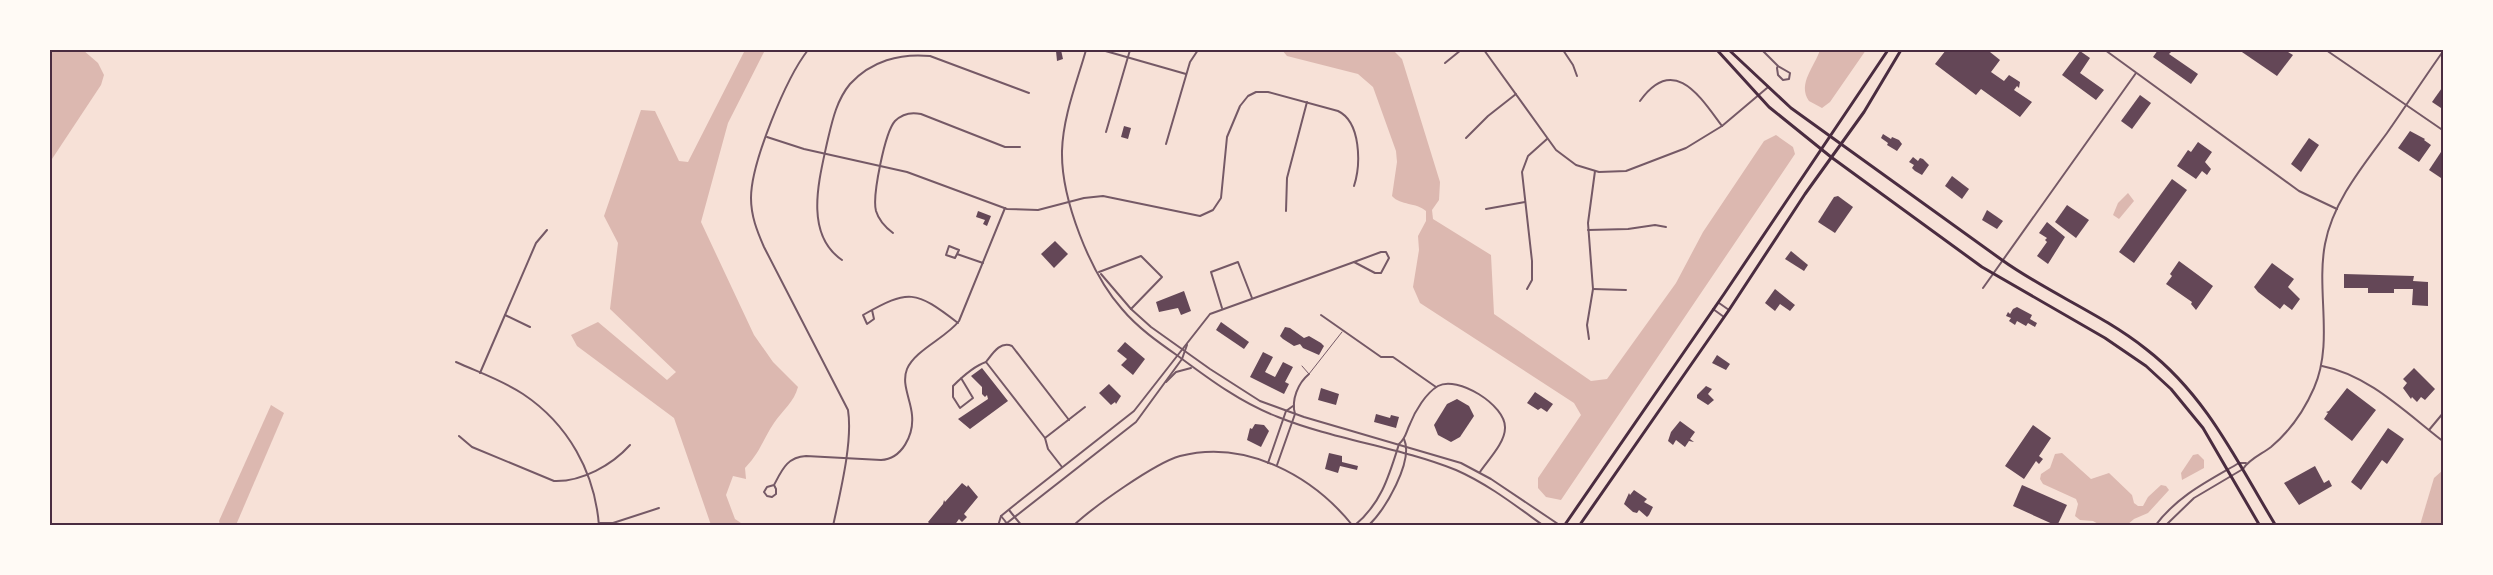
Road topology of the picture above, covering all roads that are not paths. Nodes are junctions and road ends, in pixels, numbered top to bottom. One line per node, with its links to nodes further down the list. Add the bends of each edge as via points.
1 (808, 50): 34 (street, via 789,80)
2 (1086, 50): 46 (street, via 1064,133 1063,166)
3 (1102, 50): 17 (street)
4 (1130, 50): 17 (street)
5 (1198, 50): 21 (street)
6 (1461, 50): 18 (street)
7 (1484, 50): 25 (street)
8 (1563, 50): 22 (street)
9 (1717, 50): 26 (main road)
10 (1729, 50): 23 (main road)
11 (1762, 50): 19 (street)
12 (1888, 50): 33 (main road)
13 (1901, 50): 38 (main road)
14 (2105, 50): 20 (street)
15 (2326, 50): 29 (street)
16 (2444, 50): 29 (street)
17 (1127, 57): 21 (street); 32 (street)
18 (1445, 63)
19 (1778, 66): 19 (street, via 1790,73 1789,79 1780,77)
20 (2137, 72): 50 (street, via 2299,191); 58 (street)
21 (1186, 74): 37 (street)
22 (1577, 76)
23 (1767, 88): 26 (street); 33 (main road)
24 (1029, 93): 41 (street, via 930,56 889,58 869,68 847,88 833,115)
25 (1516, 94): 35 (street); 36 (street)
26 (1758, 96): 30 (street); 40 (main road)
27 (1640, 101): 30 (street, via 1662,83 1684,83 1695,90)
28 (1307, 102): 45 (street, via 1342,112 1353,125 1358,167); 46 (street, via 1261,92 1244,101 1226,142 1221,198 1205,214 1190,215 1103,196); 51 (street, via 1287,178)
29 (2406, 105): 31 (street); 50 (street)
30 (1722, 126): 44 (street, via 1699,142 1626,171)
31 (2444, 131)
32 (1106, 132)
33 (1830, 136): 38 (main road); 40 (main road)
34 (767, 137): 41 (street); 114 (street, via 753,181 755,226 845,404 849,418)
35 (1466, 138)
36 (1547, 139): 44 (street, via 1569,161); 47 (street, via 1532,151 1523,166)
37 (1166, 144)
38 (1841, 144): 42 (main road); 58 (main road)
39 (1020, 147): 43 (street, via 1005,147 927,116 909,113 897,119 890,129)
40 (1821, 150): 42 (main road); 68 (main road)
41 (825, 154): 43 (street); 57 (street, via 817,194 818,213 826,242)
42 (1831, 157): 62 (main road); 73 (main road)
43 (881, 166): 48 (street); 55 (street, via 875,205 881,222)
44 (1595, 171): 54 (street)
45 (1354, 186)
46 (1070, 202): 48 (street, via 1038,210); 61 (street, via 1083,243)
47 (1525, 202): 49 (street); 64 (street, via 1532,261 1532,280)
48 (1005, 208): 60 (street)
49 (1486, 209)
50 (2337, 209): 89 (street, via 2324,251)
51 (1286, 211)
52 (1666, 227): 54 (street)
53 (547, 230): 74 (street, via 536,243)
54 (1588, 230): 65 (street)
55 (893, 233)
56 (957, 254): 56 (street, via 959,250 949,246 946,255 955,258); 60 (street)
57 (842, 260)
58 (2002, 260): 62 (street); 116 (main road, via 2031,281 2119,330 2160,360 2206,410)
59 (1354, 262): 59 (street, via 1379,273 1389,255 1381,252); 67 (street)
60 (983, 263): 77 (street)
61 (1099, 272): 70 (street); 70 (street, via 1141,256 1162,278); 84 (street, via 1129,317)
62 (1993, 273): 63 (street); 121 (main road, via 2146,366 2193,415)
63 (1983, 288)
64 (1527, 289)
65 (1593, 289): 66 (street); 80 (street, via 1587,325)
66 (1626, 290)
67 (1252, 298): 69 (street); 69 (street, via 1238,262 1224,266 1211,272)
68 (1718, 302): 71 (main road); 73 (street)
69 (1222, 308): 81 (street, via 1205,318)
70 (1131, 309): 82 (street)
71 (1713, 309): 76 (street); 139 (main road)
72 (872, 310): 72 (street, via 863,315 867,324 874,319); 77 (street, via 895,298 912,296)
73 (1729, 310): 76 (main road)
74 (505, 315): 78 (street); 91 (street)
75 (1320, 315): 79 (street)
76 (1724, 316): 140 (main road)
77 (958, 323): 114 (street, via 907,369 912,417 901,451 886,460)
78 (530, 327)
79 (1343, 331): 92 (lane); 95 (street, via 1383,358 1396,359)
80 (1589, 339)
81 (1187, 345): 82 (street); 83 (street)
82 (1181, 349): 83 (street); 84 (street)
83 (1186, 352): 85 (street); 98 (street, via 1246,393)
84 (1176, 355): 85 (street); 119 (street, via 1134,411)
85 (1182, 359): 90 (street); 94 (street)
86 (456, 362): 91 (street)
87 (987, 362): 93 (street); 102 (street, via 1000,346 1012,346); 106 (street)
88 (1302, 366): 92 (lane)
89 (2322, 366): 104 (street, via 2362,380); 117 (street, via 2295,423 2271,447)
90 (1194, 368): 94 (street, via 1176,372); 101 (street, via 1243,401)
91 (480, 373): 123 (street, via 522,393 544,411 568,437)
92 (1309, 374): 96 (street, via 1300,384)
93 (961, 378): 93 (street, via 952,391 960,408 973,398)
94 (1166, 382): 129 (street, via 1128,430)
95 (1436, 387): 107 (street, via 1412,418); 122 (street, via 1448,383 1461,385 1501,413 1505,423 1503,437)
96 (1293, 406): 98 (street); 100 (street)
97 (1085, 407): 102 (street)
98 (1286, 411): 100 (street); 101 (street)
99 (2444, 412): 104 (street)
100 (1295, 414): 103 (street); 109 (street)
101 (1283, 419): 103 (street); 115 (street)
102 (1068, 420): 106 (street)
103 (1292, 422): 112 (street); 118 (street)
104 (2428, 430): 108 (street)
105 (459, 436): 123 (street, via 472,447 546,479 562,481)
106 (1045, 438): 119 (street)
107 (1404, 439): 109 (street); 111 (street)
108 (2444, 442)
109 (1399, 444): 111 (street); 112 (street)
110 (630, 445): 123 (street, via 611,464)
111 (1407, 446): 113 (street); 122 (street)
112 (1396, 452): 113 (street); 136 (street, via 1383,492)
113 (1405, 454): 137 (street, via 1391,496); 138 (street, via 1472,478)
114 (845, 458): 125 (street, via 795,458 784,466); 132 (street)
115 (1268, 463): 118 (street); 135 (street, via 1217,453 1175,458)
116 (2239, 463): 117 (street); 120 (main road); 121 (street)
117 (2246, 463): 120 (street)
118 (1277, 466): 136 (street, via 1327,496)
119 (1062, 467): 127 (street)
120 (2243, 469): 124 (street); 144 (main road)
121 (2227, 470): 124 (main road); 141 (street, via 2183,496)
122 (1480, 472): 139 (street)
123 (587, 473): 130 (street)
124 (2231, 476): 142 (street, via 2194,498); 143 (main road)
125 (774, 485)
126 (659, 508): 130 (street)
127 (1009, 510): 128 (street); 129 (street)
128 (1001, 516): 131 (street); 133 (street)
129 (1015, 517): 131 (street); 134 (street)
130 (599, 524)
131 (1008, 524): 133 (street)
132 (832, 525)
133 (999, 525)
134 (1022, 525)
135 (1073, 525)
136 (1354, 525)
137 (1368, 525)
138 (1544, 525)
139 (1562, 525)
140 (1579, 525)
141 (2155, 525)
142 (2165, 525)
143 (2260, 525)
144 (2277, 525)

